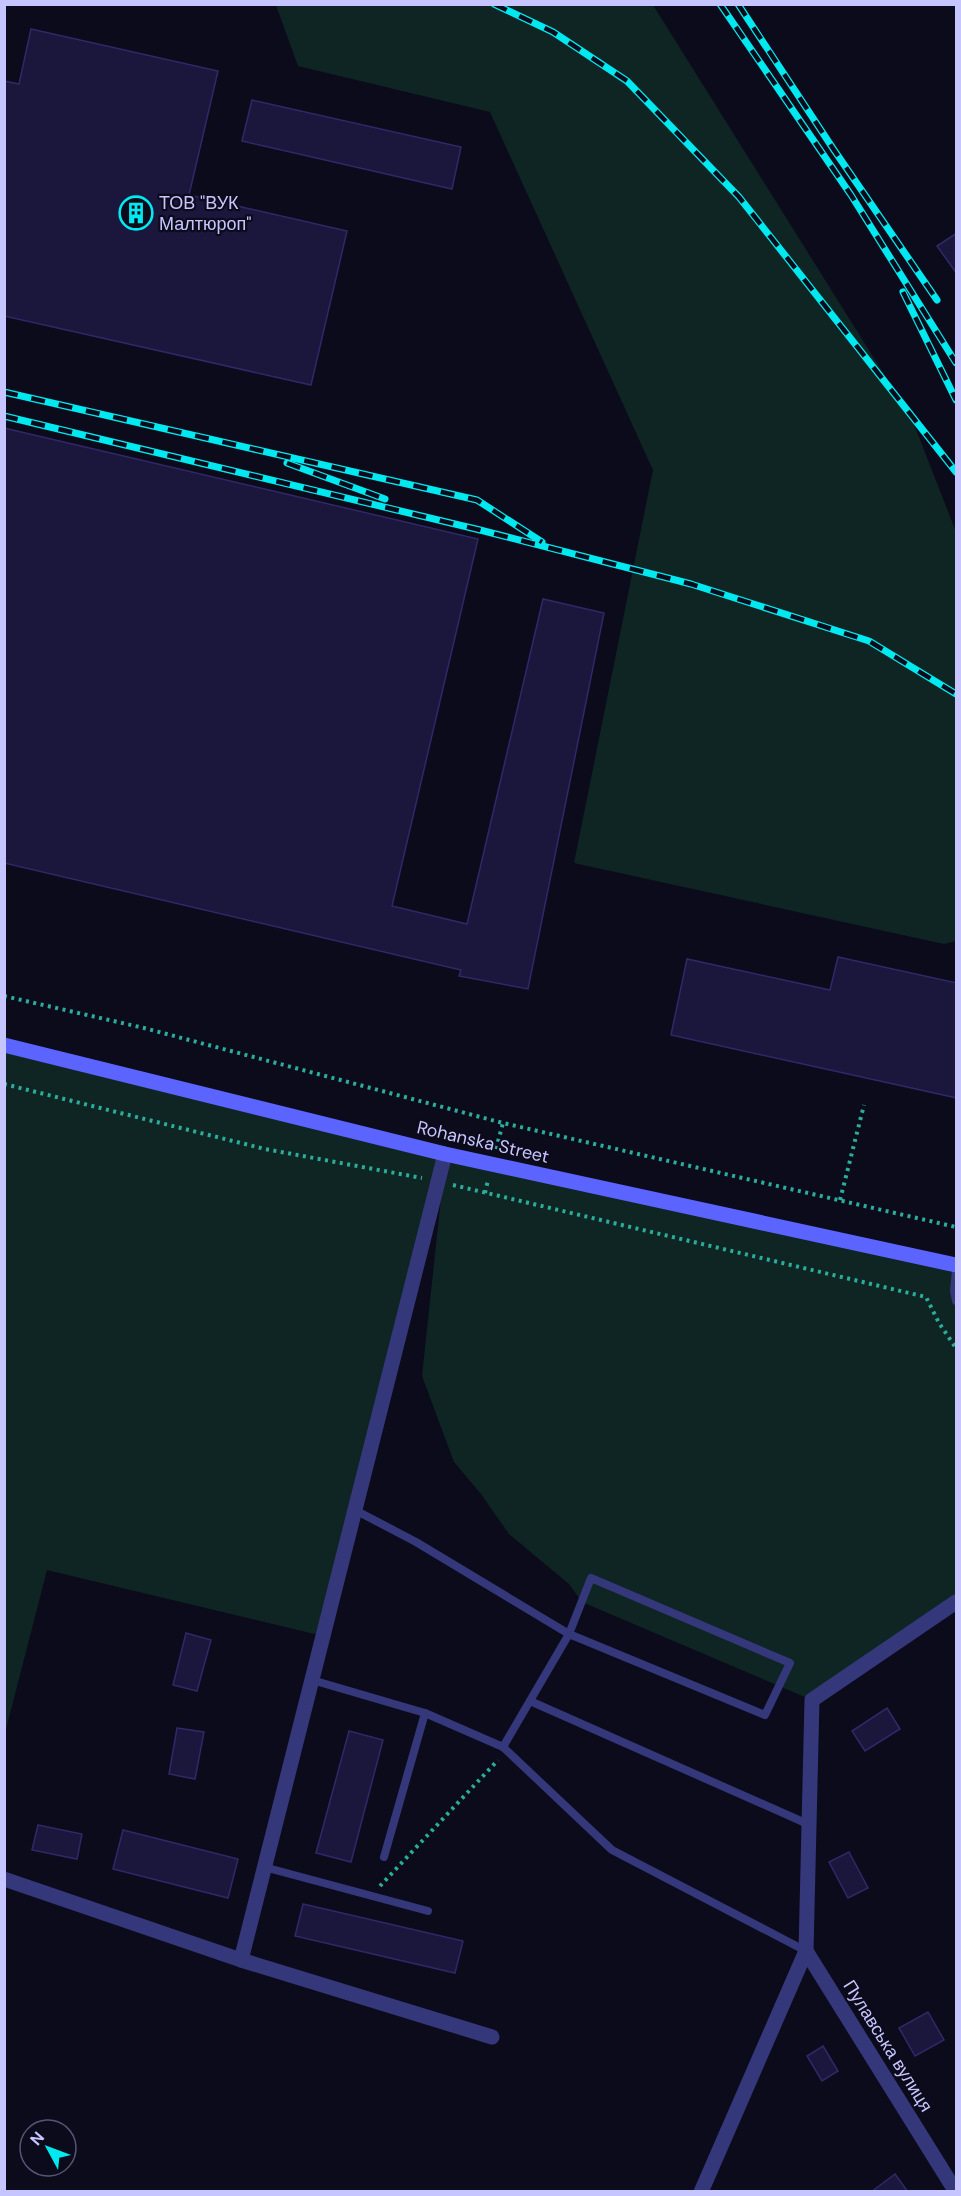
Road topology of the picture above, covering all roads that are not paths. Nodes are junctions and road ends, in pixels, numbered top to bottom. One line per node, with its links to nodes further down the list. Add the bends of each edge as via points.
1 (4, 1045): 2 (main road, Rohanska Street)
2 (445, 1154): 3 (main road, Rohanska Street); 6 (street)
3 (957, 1265)
4 (957, 1270): 5 (lane)
5 (957, 1301)
6 (355, 1510): 8 (lane); 9 (street)
7 (957, 1602): 13 (street, via 812,1700)
8 (569, 1634): 8 (lane, via 765,1715 790,1663 591,1578); 10 (lane)
9 (312, 1680): 11 (lane); 15 (street)
10 (530, 1701): 12 (lane); 13 (lane)
11 (425, 1713): 12 (lane); 14 (lane)
12 (505, 1748): 18 (lane, via 612,1850)
13 (810, 1825): 18 (street)
14 (384, 1857)
15 (264, 1866): 17 (lane); 19 (street)
16 (4, 1879): 19 (street)
17 (428, 1911)
18 (806, 1951): 21 (street); 22 (street, Пулавська вулиця)
19 (241, 1960): 20 (street)
20 (492, 2037)
21 (701, 2192)
22 (956, 2192)

